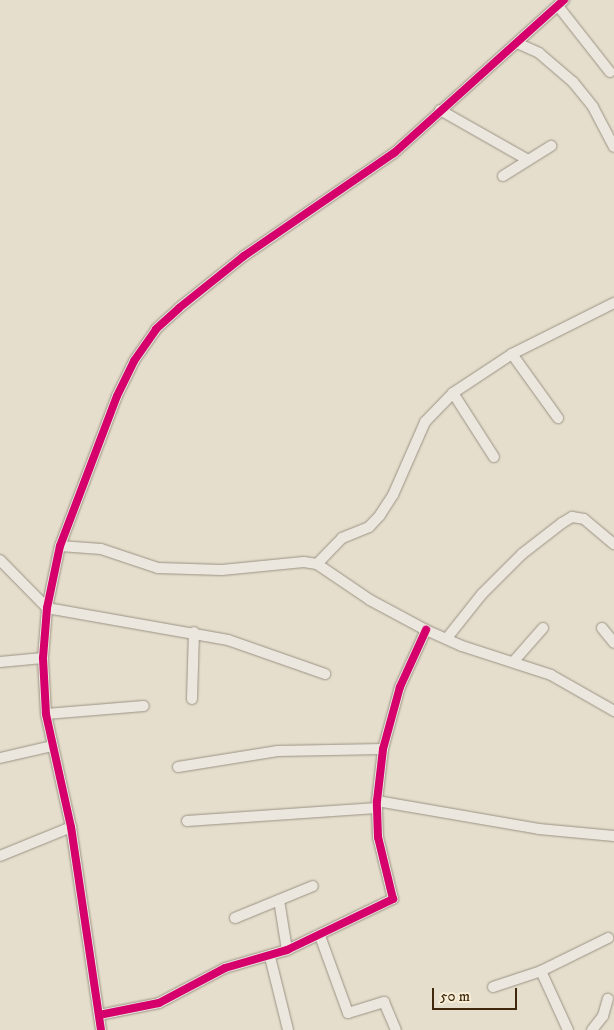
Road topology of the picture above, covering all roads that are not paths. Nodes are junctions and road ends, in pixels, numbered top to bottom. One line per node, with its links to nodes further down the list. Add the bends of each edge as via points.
1 (561, 3): 2 (street); 3 (street)
2 (518, 43): 4 (street); 6 (street, via 539,53 573,82 593,107)
3 (610, 72)
4 (440, 110): 7 (street); 15 (street, via 394,153 216,276 156,329 134,361 117,396)
5 (551, 146): 7 (street)
6 (614, 146)
7 (528, 160): 8 (street)
8 (504, 176)
9 (614, 303): 10 (street)
10 (512, 354): 11 (street); 12 (street)
11 (453, 393): 13 (street); 17 (street, via 425,422 393,494 380,515 370,527 342,538)
12 (558, 418)
13 (494, 457)
14 (614, 544): 23 (street, via 584,519 572,517 522,554 482,594)
15 (60, 546): 17 (street, via 101,550 158,568 222,570 304,562); 18 (street)
16 (0, 560): 18 (street)
17 (317, 564): 21 (street, via 370,600)
18 (47, 608): 22 (street); 25 (street)
19 (543, 628): 26 (street)
20 (602, 628): 24 (street)
21 (426, 630): 23 (street); 34 (street, via 400,687)
22 (194, 632): 28 (street, via 228,640); 29 (street)
23 (447, 638): 26 (street)
24 (614, 643)
25 (43, 658): 27 (street); 32 (street)
26 (514, 661): 31 (street, via 565,682)
27 (0, 662)
28 (325, 674)
29 (192, 699)
30 (144, 706): 32 (street)
31 (614, 711)
32 (46, 714): 33 (street)
33 (52, 746): 35 (street); 39 (street)
34 (383, 749): 36 (street, via 278,751); 37 (street)
35 (0, 758)
36 (178, 767)
37 (377, 804): 38 (street); 40 (street); 45 (street, via 378,837 394,899)
38 (187, 821)
39 (71, 827): 41 (street); 52 (street)
40 (614, 836)
41 (0, 856)
42 (313, 886): 43 (street)
43 (279, 900): 44 (street); 47 (street)
44 (235, 918)
45 (320, 936): 47 (street); 55 (street, via 348,1013 384,1002)
46 (608, 938): 49 (street)
47 (287, 950): 48 (street)
48 (270, 957): 52 (street, via 225,968 159,1003); 54 (street)
49 (541, 971): 50 (street); 56 (street)
50 (493, 987)
51 (608, 999): 57 (street, via 603,1016)
52 (99, 1015): 53 (street)
53 (101, 1030)
54 (288, 1030)
55 (396, 1030)
56 (568, 1030)
57 (592, 1030)

